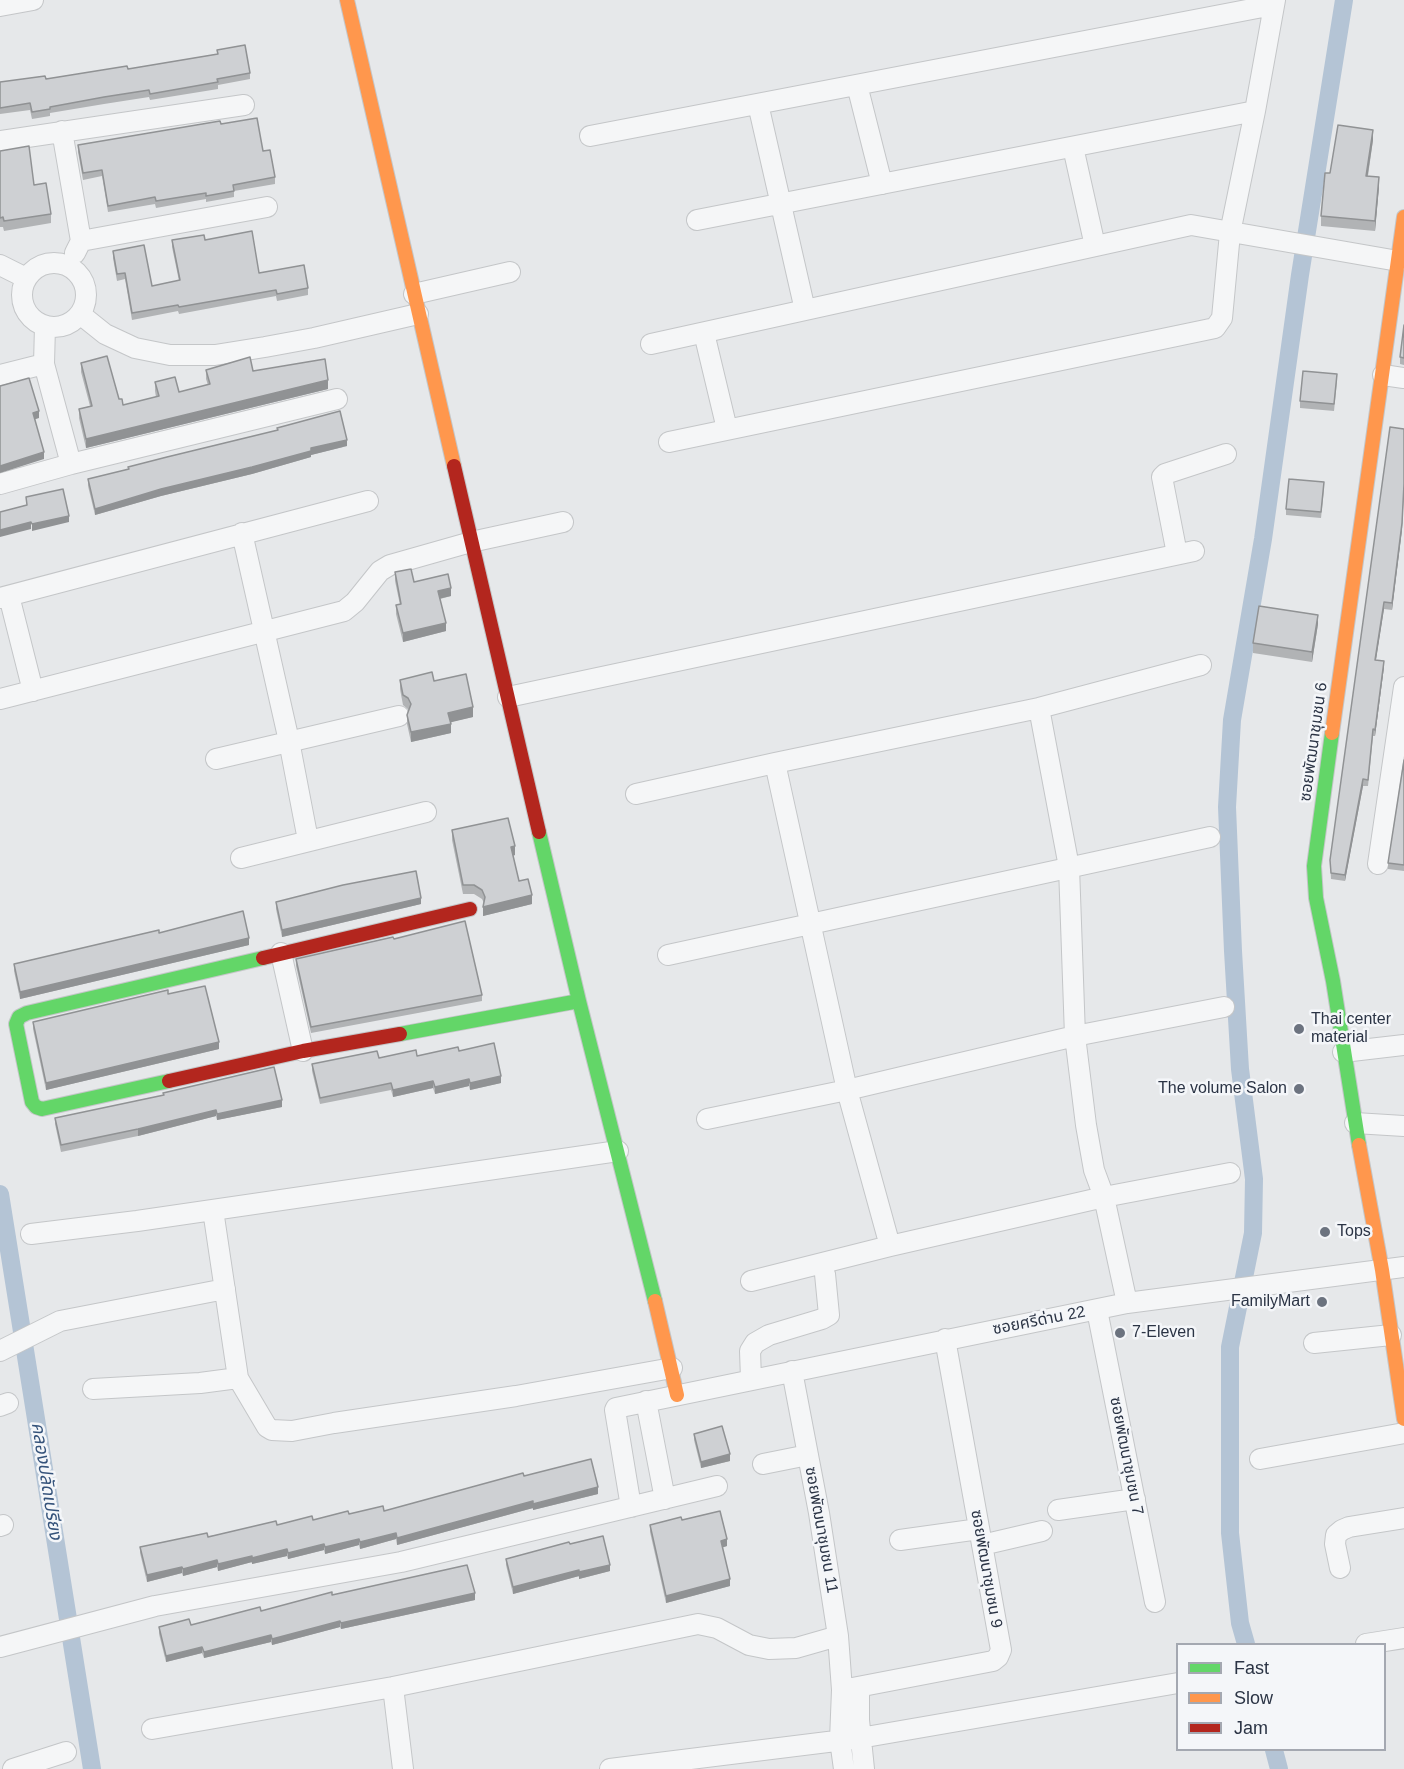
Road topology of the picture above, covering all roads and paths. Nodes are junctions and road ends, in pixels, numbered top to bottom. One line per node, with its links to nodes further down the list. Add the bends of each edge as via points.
1 (33, 0): 4 (street)
2 (347, 0): 26 (street)
3 (1274, 3): 5 (street); 8 (street)
4 (0, 6)
5 (857, 85): 6 (street); 13 (street)
6 (758, 104): 10 (street); 14 (street)
7 (244, 105): 9 (street)
8 (1256, 111): 12 (street); 18 (street)
9 (62, 131): 11 (street); 19 (street)
10 (590, 136)
11 (0, 141)
12 (1073, 147): 13 (street); 20 (street)
13 (882, 184): 14 (street)
14 (780, 204): 17 (street); 27 (street)
15 (267, 207): 19 (street)
16 (1404, 217): 21 (street, ซอยพัฒนาชุมชน 6)
17 (697, 220)
18 (1230, 233): 20 (street, via 1191,225); 21 (street); 38 (street, via 1222,318 1215,328)
19 (81, 241): 23 (street)
20 (1095, 246): 27 (street)
21 (1398, 261): 35 (street, ซอยพัฒนาชุมชน 6)
22 (0, 265): 25 (street)
23 (69, 266): 25 (street, via 45,264); 28 (street, via 80,275 85,288)
24 (510, 272): 26 (street)
25 (26, 278): 30 (street, via 21,297 28,315)
26 (414, 294): 29 (street)
27 (805, 310): 31 (street)
28 (80, 314): 29 (street, via 105,334 135,348 170,356 215,355); 30 (street, via 58,327)
29 (418, 314): 46 (street)
30 (45, 326): 33 (street)
31 (704, 333): 32 (street); 38 (street)
32 (651, 344)
33 (44, 364): 34 (street); 41 (street)
34 (0, 375)
35 (1383, 375): 36 (street); 75 (street, ซอยพัฒนาชุมชน 6, via 1314,866)
36 (1404, 378)
37 (337, 399): 41 (street)
38 (727, 429): 39 (street)
39 (669, 442)
40 (1226, 454): 52 (street, via 1162,477 1186,552)
41 (71, 465): 42 (street)
42 (0, 484)
43 (368, 501): 45 (street)
44 (563, 522): 46 (street)
45 (242, 533): 47 (street); 48 (street)
46 (471, 542): 48 (street, via 390,565 344,611); 52 (street)
47 (4, 597): 51 (street)
48 (265, 632): 51 (street); 56 (street)
49 (1201, 665): 54 (street)
50 (1404, 687): 64 (street)
51 (33, 691): 53 (street)
52 (508, 698): 70 (street)
53 (0, 699)
54 (1039, 708): 58 (street); 65 (street)
55 (399, 717): 56 (street)
56 (289, 741): 57 (street); 62 (street)
57 (216, 759)
58 (775, 763): 59 (street); 67 (street)
59 (636, 794)
60 (426, 812): 62 (street)
61 (1210, 837): 65 (street)
62 (308, 840): 63 (street)
63 (241, 858)
64 (1378, 864)
65 (1069, 867): 67 (street); 72 (street)
66 (470, 909): 68 (street)
67 (810, 926): 69 (street); 76 (street)
68 (281, 953): 74 (street); 74 (street, via 19,1017 16,1024 32,1102 42,1109)
69 (668, 955)
70 (579, 1001): 74 (street); 80 (street)
71 (1224, 1007): 72 (street)
72 (1075, 1036): 76 (street); 82 (street, via 1094,1170)
73 (1404, 1045): 75 (street)
74 (303, 1050)
75 (1343, 1052): 78 (street, ซอยพัฒนาชุมชน 6)
76 (847, 1090): 77 (street); 85 (street)
77 (707, 1119)
78 (1355, 1123): 79 (street); 87 (street, ซอยพัฒนาชุมชน 6)
79 (1404, 1126)
80 (618, 1151): 83 (street); 97 (street)
81 (1230, 1173): 82 (street)
82 (1104, 1197): 85 (street); 91 (street)
83 (213, 1210): 84 (street); 90 (street)
84 (31, 1234)
85 (890, 1246): 89 (street)
86 (1404, 1267): 87 (street, ซอยศรีด่าน 22)
87 (1382, 1270): 91 (street, ซอยศรีด่าน 22); 93 (street, ซอยพัฒนาชุมชน 6)
88 (825, 1274): 100 (street, via 829,1314 755,1343 750,1351)
89 (751, 1281)
90 (225, 1289): 96 (street, via 60,1321); 99 (street)
91 (1127, 1303): 92 (street, ซอยศรีด่าน 22)
92 (1097, 1310): 94 (street, ซอยศรีด่าน 22); 111 (street, ซอยพัฒนาชุมชน 7)
93 (1391, 1335): 95 (street); 104 (street, ซอยพัฒนาชุมชน 6)
94 (945, 1339): 98 (street, ซอยศรีด่าน 22); 116 (street, ซอยพัฒนาชุมชน 9)
95 (1314, 1343)
96 (0, 1351)
97 (672, 1368): 99 (street, via 292,1431 267,1427); 102 (street)
98 (792, 1371): 100 (street, ซอยศรีด่าน 22); 106 (street, ซอยพัฒนาชุมชน 11)
99 (238, 1378): 101 (street)
100 (751, 1379): 102 (street, ซอยศรีด่าน 22)
101 (93, 1389)
102 (677, 1395): 103 (street, ซอยศรีด่าน 22)
103 (646, 1401): 110 (street); 112 (street, ซอยศรีด่าน 22, via 615,1408)
104 (1403, 1411)
105 (1404, 1433): 107 (street)
106 (808, 1455): 108 (street); 120 (street, ซอยพัฒนาชุมชน 11)
107 (1260, 1459)
108 (763, 1464)
109 (717, 1486): 110 (street)
110 (665, 1498): 112 (street)
111 (1135, 1499): 113 (street); 119 (street, ซอยพัฒนาชุมชน 7)
112 (631, 1507): 123 (street, via 401,1562 155,1606)
113 (1058, 1510)
114 (1404, 1518): 118 (street, via 1342,1530 1336,1535 1335,1544)
115 (1042, 1531): 116 (street)
116 (981, 1537): 117 (street); 126 (street, ซอยพัฒนาชุมชน 9, via 1001,1650 998,1657)
117 (900, 1540)
118 (1340, 1568)
119 (1155, 1602)
120 (838, 1636): 125 (street, via 796,1648 769,1649 698,1624); 126 (street, ซอยพัฒนาชุมชน 11)
121 (1404, 1638): 122 (street)
122 (1372, 1643)
123 (0, 1647)
124 (1176, 1683): 128 (street)
125 (393, 1687): 127 (street); 132 (street)
126 (850, 1689): 128 (street); 129 (street)
127 (152, 1729)
128 (860, 1738): 129 (street); 135 (street)
129 (840, 1740): 133 (street); 134 (street)
130 (66, 1752): 131 (street)
131 (13, 1769)
132 (403, 1769)
133 (610, 1769)
134 (844, 1769)
135 (864, 1769)

